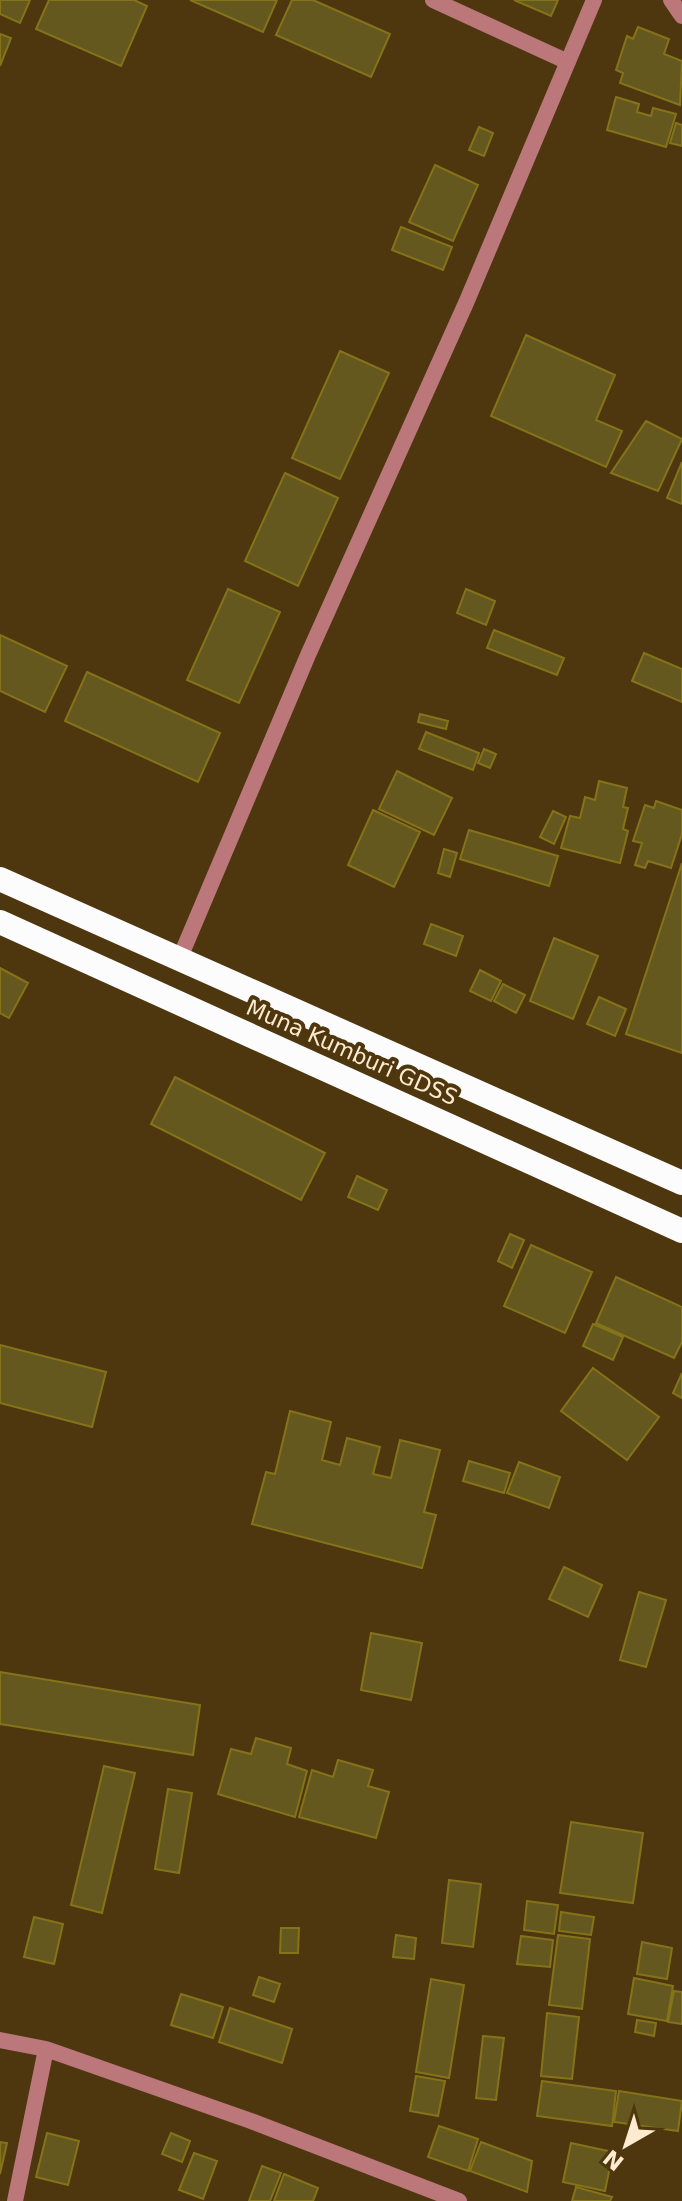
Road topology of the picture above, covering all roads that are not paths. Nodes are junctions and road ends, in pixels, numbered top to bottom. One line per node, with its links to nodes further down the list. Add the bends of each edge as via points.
1 (433, 0): 5 (street)
2 (594, 0): 5 (street)
3 (671, 0): 4 (street)
4 (682, 16)
5 (568, 62): 8 (street)
6 (0, 879): 8 (highway, Muna Kumburi GDSS)
7 (0, 922): 10 (highway, Muna Kumburi GDSS)
8 (179, 960): 9 (highway, Muna Kumburi GDSS)
9 (682, 1183)
10 (682, 1231)
11 (0, 2040): 12 (street)
12 (46, 2049): 13 (street); 14 (street)
13 (15, 2201)
14 (459, 2201)

